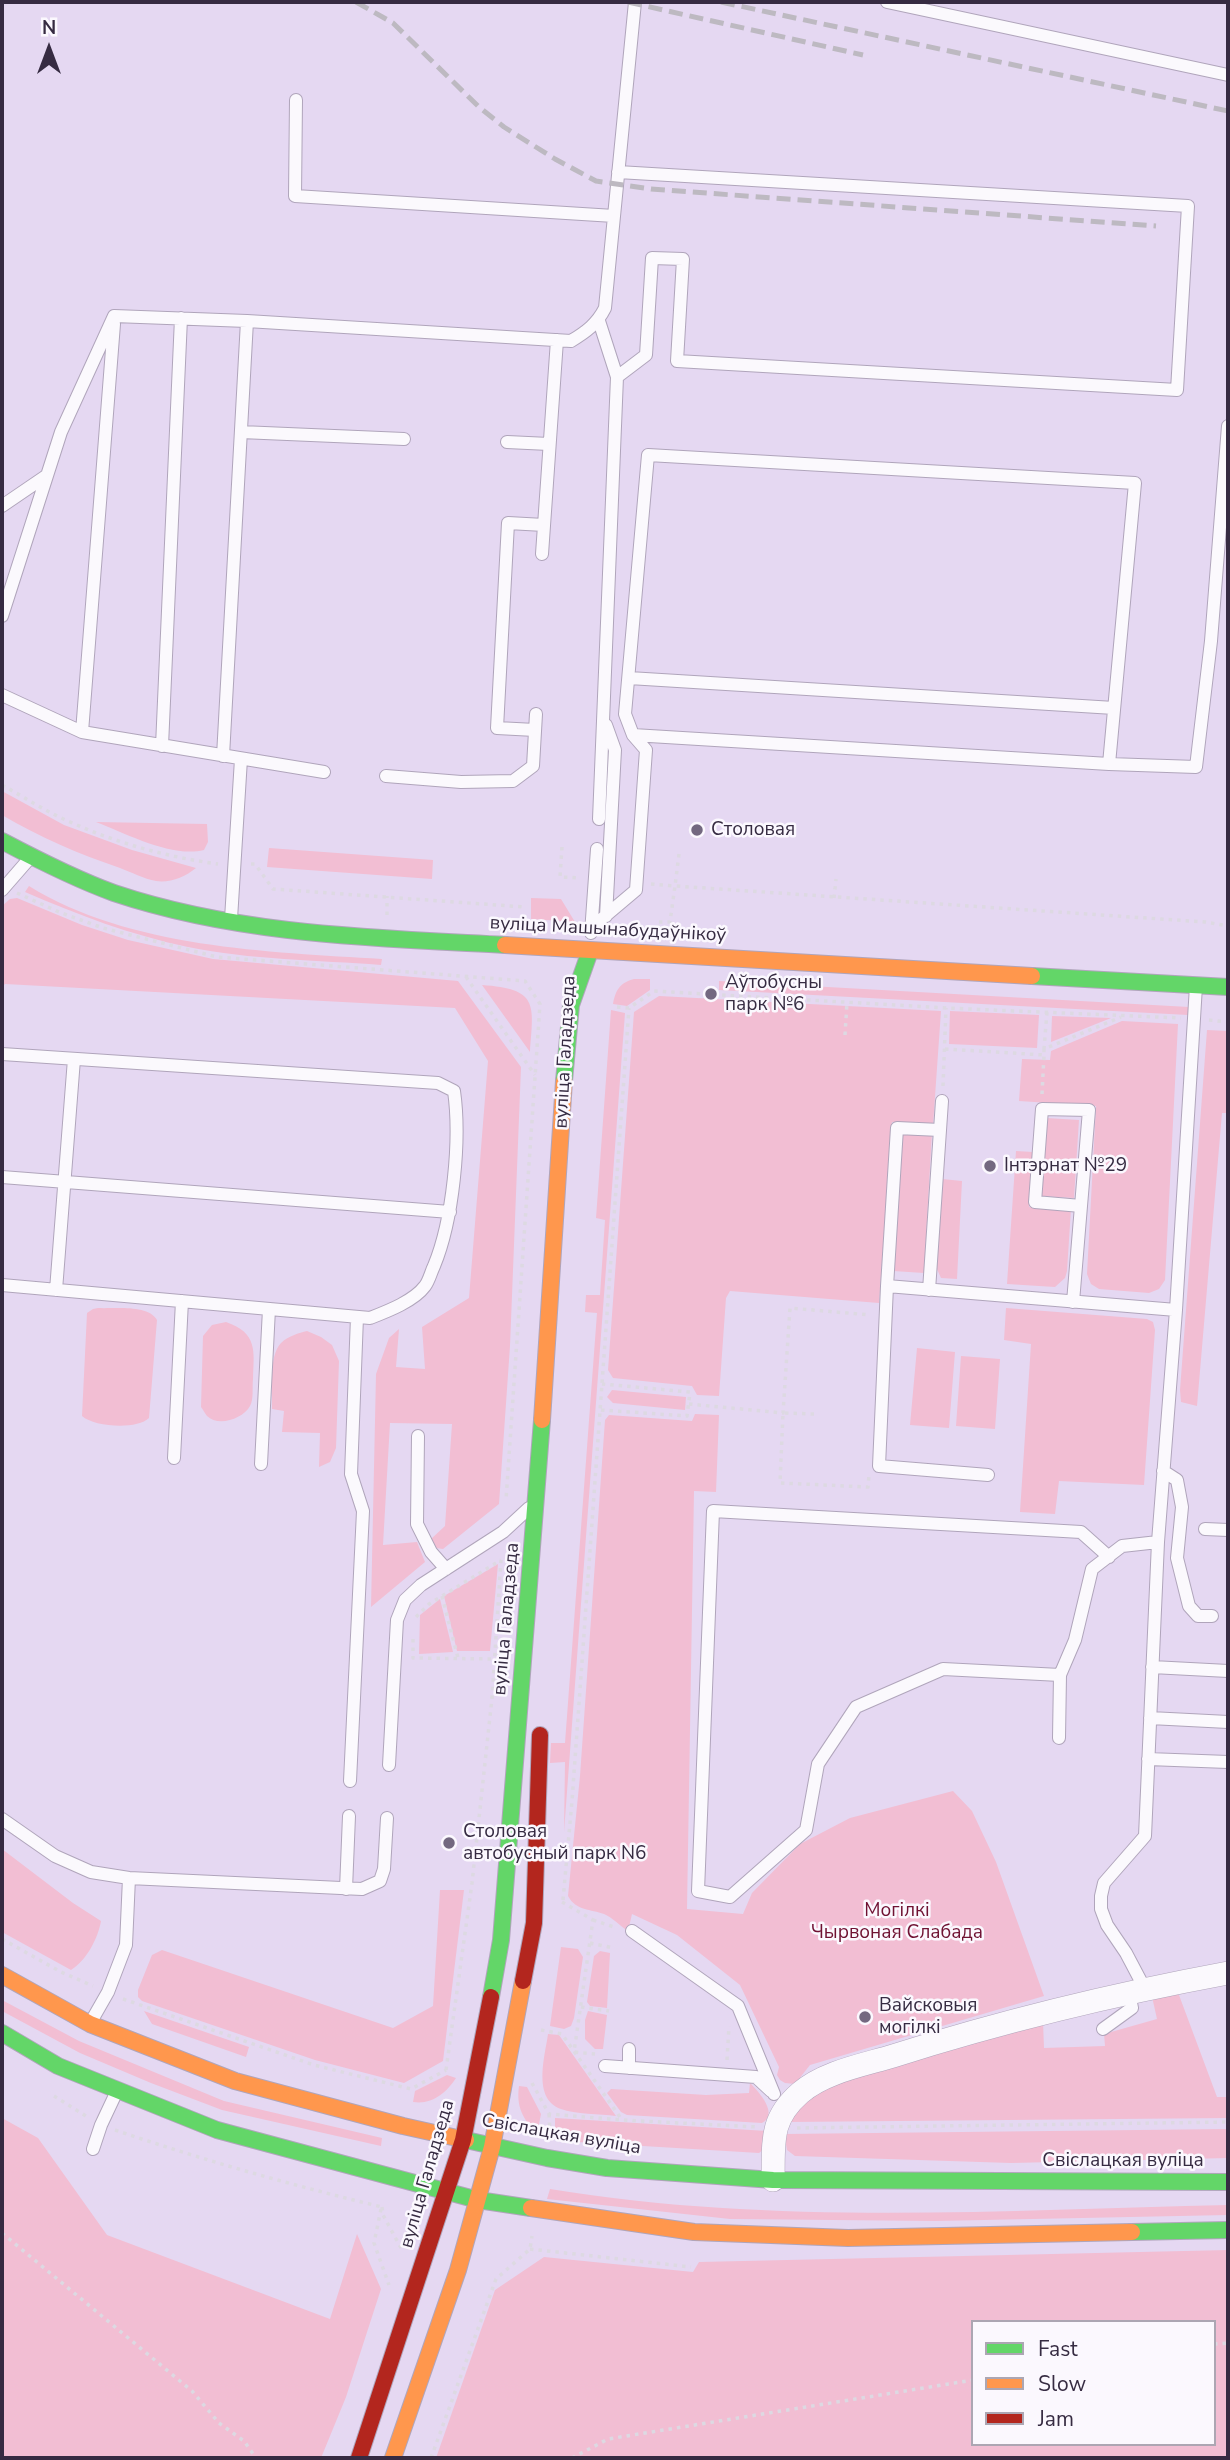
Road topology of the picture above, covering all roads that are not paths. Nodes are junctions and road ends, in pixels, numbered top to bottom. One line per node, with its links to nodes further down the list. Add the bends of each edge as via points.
1 (635, 2): 5 (lane)
2 (887, 2): 3 (lane)
3 (1228, 75)
4 (296, 100): 6 (lane, via 295,197)
5 (618, 172): 6 (lane); 12 (lane, via 1188,206 1177,390 677,361 683,260 652,258 646,355)
6 (614, 216): 10 (lane, via 605,308)
7 (114, 316): 8 (lane); 18 (lane); 29 (lane)
8 (181, 318): 9 (lane); 31 (lane)
9 (247, 321): 11 (lane); 14 (lane)
10 (599, 321): 11 (lane, via 571,341); 12 (lane)
11 (557, 340): 17 (lane)
12 (617, 376): 27 (lane)
13 (1228, 426): 34 (lane, via 1196,767)
14 (241, 432): 15 (lane); 32 (lane)
15 (404, 439)
16 (507, 442): 17 (lane)
17 (550, 444): 20 (lane)
18 (46, 476): 19 (lane); 22 (lane)
19 (2, 506)
20 (544, 525): 21 (lane); 28 (lane, via 508,523 497,728)
21 (542, 554)
22 (2, 616)
23 (629, 678): 25 (lane); 25 (lane, via 648,455 1135,483); 30 (lane, via 625,714)
24 (2, 695): 29 (lane)
25 (1114, 708): 34 (lane)
26 (536, 714): 28 (lane)
27 (603, 718): 37 (lane); 42 (lane, via 615,750)
28 (535, 730): 36 (lane, via 533,766 513,781)
29 (82, 732): 31 (lane)
30 (633, 735): 34 (lane); 42 (lane, via 646,750 636,890)
31 (162, 746): 32 (lane)
32 (223, 756): 33 (lane)
33 (240, 759): 35 (lane); 43 (lane)
34 (1109, 764)
35 (324, 772)
36 (386, 776)
37 (599, 819)
38 (2, 841): 40 (main road, вуліца Машынабудаўнікоў)
39 (597, 849): 44 (lane)
40 (30, 858): 41 (lane); 43 (main road, вуліца Машынабудаўнікоў, via 106,891)
41 (2, 890)
42 (606, 916): 44 (lane)
43 (231, 923): 45 (main road, вуліца Машынабудаўнікоў)
44 (592, 928): 45 (lane)
45 (590, 951): 46 (main road, вуліца Машынабудаўнікоў); 48 (main road, вуліца Галадзеда); 71 (main road, вуліца Галадзеда, via 572,1005)
46 (1196, 985): 47 (main road, вуліца Машынабудаўнікоў); 64 (lane)
47 (1228, 987)
48 (592, 996)
49 (2, 1054): 50 (lane)
50 (74, 1059): 54 (lane); 56 (lane, via 438,1083 454,1091 457,1113)
51 (942, 1101): 52 (lane)
52 (940, 1130): 58 (lane, via 897,1128); 60 (lane)
53 (2, 1177): 54 (lane)
54 (65, 1182): 56 (lane); 59 (lane)
55 (1081, 1206): 55 (lane, via 1089,1110 1042,1109 1035,1202); 62 (lane)
56 (450, 1212): 65 (lane, via 426,1286 396,1308 370,1318)
57 (2, 1285): 59 (lane)
58 (887, 1286): 60 (lane); 70 (lane, via 879,1466)
59 (56, 1290): 61 (lane)
60 (929, 1290): 62 (lane)
61 (182, 1301): 63 (lane); 67 (lane)
62 (1073, 1302): 64 (lane)
63 (269, 1309): 65 (lane); 68 (lane)
64 (1176, 1310): 69 (lane)
65 (357, 1317): 88 (lane, via 351,1474 363,1511)
66 (418, 1436): 76 (lane, via 417,1524)
67 (174, 1458)
68 (261, 1464)
69 (1163, 1471): 74 (lane); 77 (lane, via 1177,1480 1182,1507 1177,1558 1189,1606 1198,1616)
70 (988, 1475)
71 (537, 1500): 76 (lane, via 503,1532); 106 (main road, вуліца Галадзеда, via 501,1940)
72 (1205, 1529): 73 (lane)
73 (1228, 1530)
74 (1158, 1542): 75 (lane, via 1122,1546); 78 (lane)
75 (1109, 1557): 80 (lane, via 1092,1569 1076,1640); 80 (lane, via 1081,1532 713,1511 698,1891 730,1897 806,1830 818,1764 856,1707 943,1669)
76 (446, 1569): 87 (lane, via 405,1600 397,1620)
77 (1212, 1616)
78 (1152, 1667): 79 (lane); 82 (lane)
79 (1228, 1671)
80 (1060, 1675): 84 (lane)
81 (541, 1714): 107 (main road, via 534,1923)
82 (1150, 1718): 83 (lane); 85 (lane)
83 (1228, 1722)
84 (1059, 1738)
85 (1148, 1759): 86 (lane); 97 (lane, via 1145,1836 1104,1883 1101,1909 1126,1953)
86 (1228, 1762)
87 (389, 1765)
88 (350, 1781)
89 (349, 1816): 93 (lane)
90 (387, 1818): 93 (lane, via 380,1881 362,1889)
91 (2, 1819): 92 (lane, via 55,1856 91,1872)
92 (129, 1878): 93 (lane); 98 (lane, via 126,1945)
93 (346, 1889)
94 (632, 1931): 105 (lane, via 738,2006)
95 (1228, 1973): 97 (street)
96 (2, 1975): 98 (main road, Свіслацкая вуліца)
97 (1137, 1991): 99 (lane, via 1132,2008); 105 (street, via 907,2051 818,2080)
98 (90, 2024): 106 (main road, Свіслацкая вуліца, via 235,2081)
99 (1103, 2029)
100 (2, 2033): 104 (main road, via 58,2066)
101 (629, 2049): 103 (lane)
102 (605, 2066): 103 (lane)
103 (629, 2068): 105 (lane, via 756,2077)
104 (117, 2091): 108 (lane); 111 (main road, via 217,2130)
105 (781, 2100): 109 (street, via 774,2128)
106 (463, 2140): 107 (main road, Свіслацкая вуліца); 111 (main road, вуліца Галадзеда)
107 (492, 2147): 109 (main road, Свіслацкая вуліца, via 607,2168); 112 (main road)
108 (93, 2149)
109 (773, 2180): 110 (main road, Свіслацкая вуліца)
110 (1228, 2182)
111 (447, 2192): 112 (main road); 114 (main road, вуліца Галадзеда)
112 (478, 2200): 113 (main road, via 694,2232 848,2238); 115 (main road)
113 (1228, 2230)
114 (359, 2458)
115 (393, 2458)

